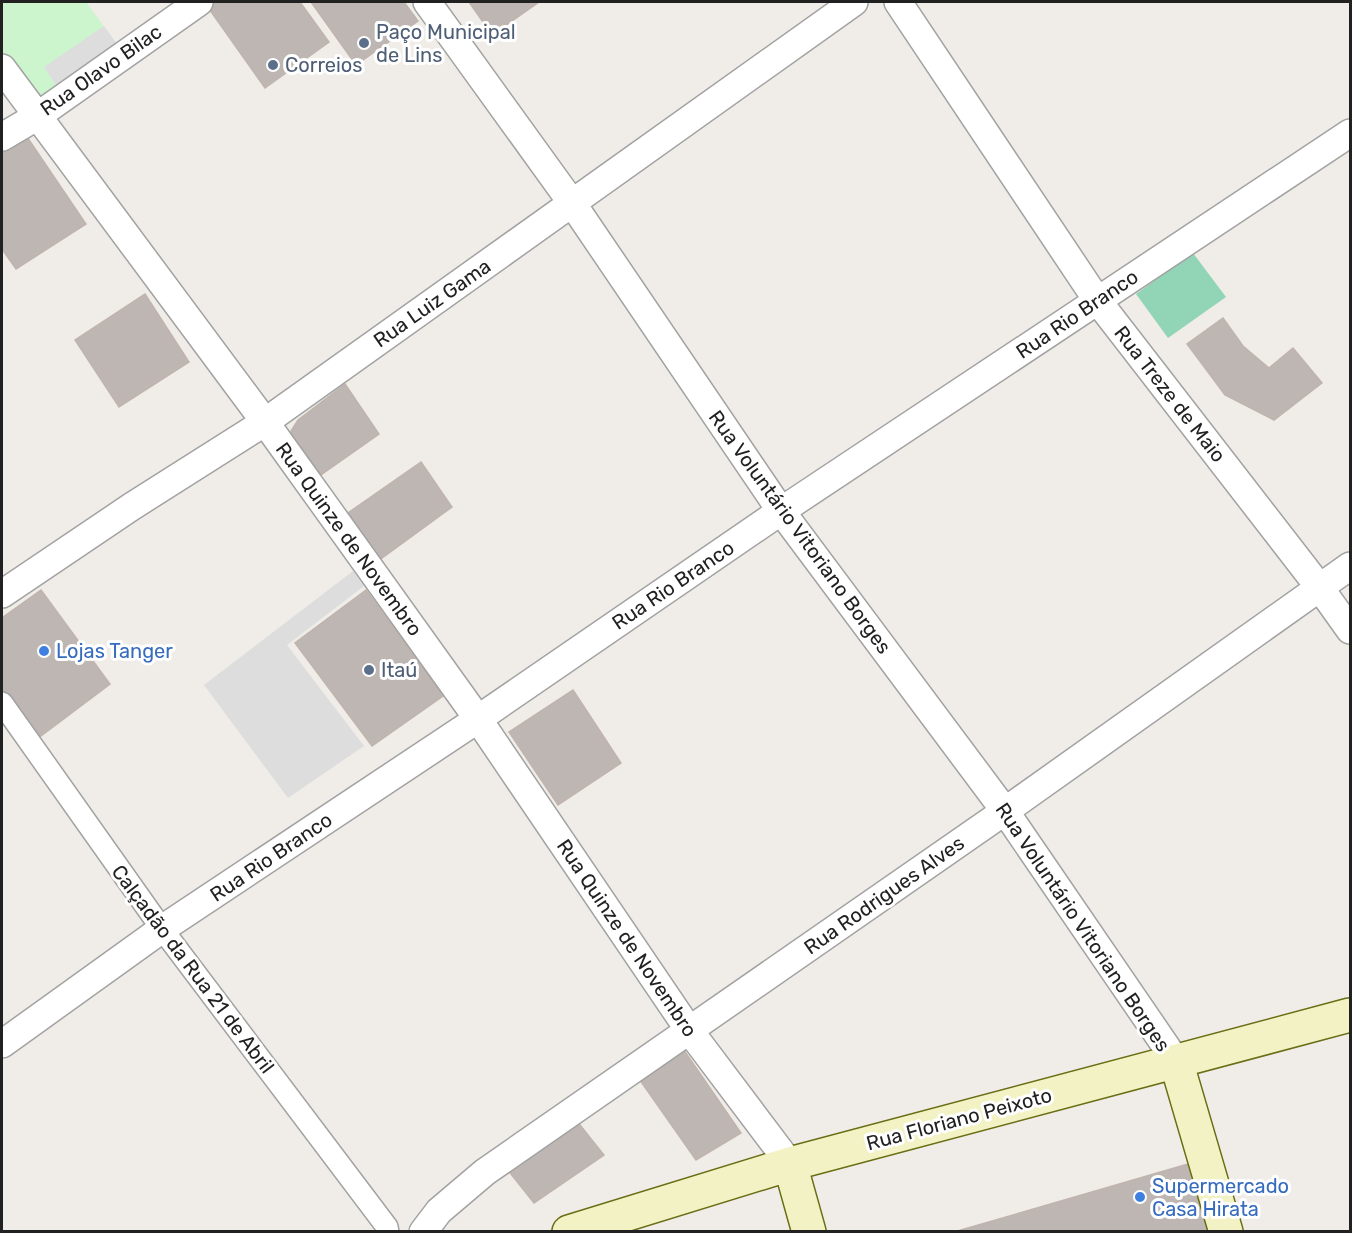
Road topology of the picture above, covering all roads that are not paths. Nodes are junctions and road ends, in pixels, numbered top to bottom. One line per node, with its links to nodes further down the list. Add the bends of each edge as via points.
1 (200, 2): 6 (street, Rua Olavo Bilac)
2 (427, 2): 9 (street, Rua Voluntário Vitoriano Borges)
3 (854, 2): 9 (street, Rua Luiz Gama)
4 (898, 2): 10 (street, Rua Treze de Maio)
5 (2, 68): 6 (street, Rua Quinze de Novembro)
6 (36, 117): 8 (street, Rua Olavo Bilac); 11 (street, Rua Quinze de Novembro)
7 (1350, 133): 10 (street, Rua Rio Branco)
8 (2, 137)
9 (572, 203): 11 (street, Rua Luiz Gama); 12 (street, Rua Voluntário Vitoriano Borges)
10 (1097, 300): 12 (street, Rua Rio Branco); 14 (street, Rua Treze de Maio)
11 (265, 422): 15 (street, Rua Luiz Gama); 18 (street, Rua Quinze de Novembro)
12 (781, 511): 18 (street, Rua Rio Branco); 19 (street, Rua Voluntário Vitoriano Borges)
13 (1350, 566): 14 (street, Rua Rodrigues Alves)
14 (1320, 588): 16 (street, Rua Treze de Maio); 19 (street, Rua Rodrigues Alves)
15 (2, 594)
16 (1350, 630)
17 (2, 703): 20 (street, Calçadão da Rua 21 de Abril)
18 (478, 719): 20 (street, Rua Rio Branco); 22 (street, Rua Quinze de Novembro)
19 (1005, 811): 22 (street, Rua Rodrigues Alves); 24 (street, Rua Voluntário Vitoriano Borges)
20 (162, 929): 23 (street, Rua Rio Branco); 26 (street, Calçadão da Rua 21 de Abril)
21 (1350, 1016): 24 (main road, Rua Floriano Peixoto)
22 (689, 1030): 25 (street, Rua Quinze de Novembro); 27 (street, Rua Rodrigues Alves, via 485,1172 439,1211)
23 (2, 1044)
24 (1176, 1061): 25 (main road, Rua Floriano Peixoto); 30 (main road)
25 (790, 1164): 28 (main road, Rua Floriano Peixoto); 29 (main road)
26 (388, 1232)
27 (423, 1232)
28 (569, 1232)
29 (809, 1232)
30 (1226, 1232)

